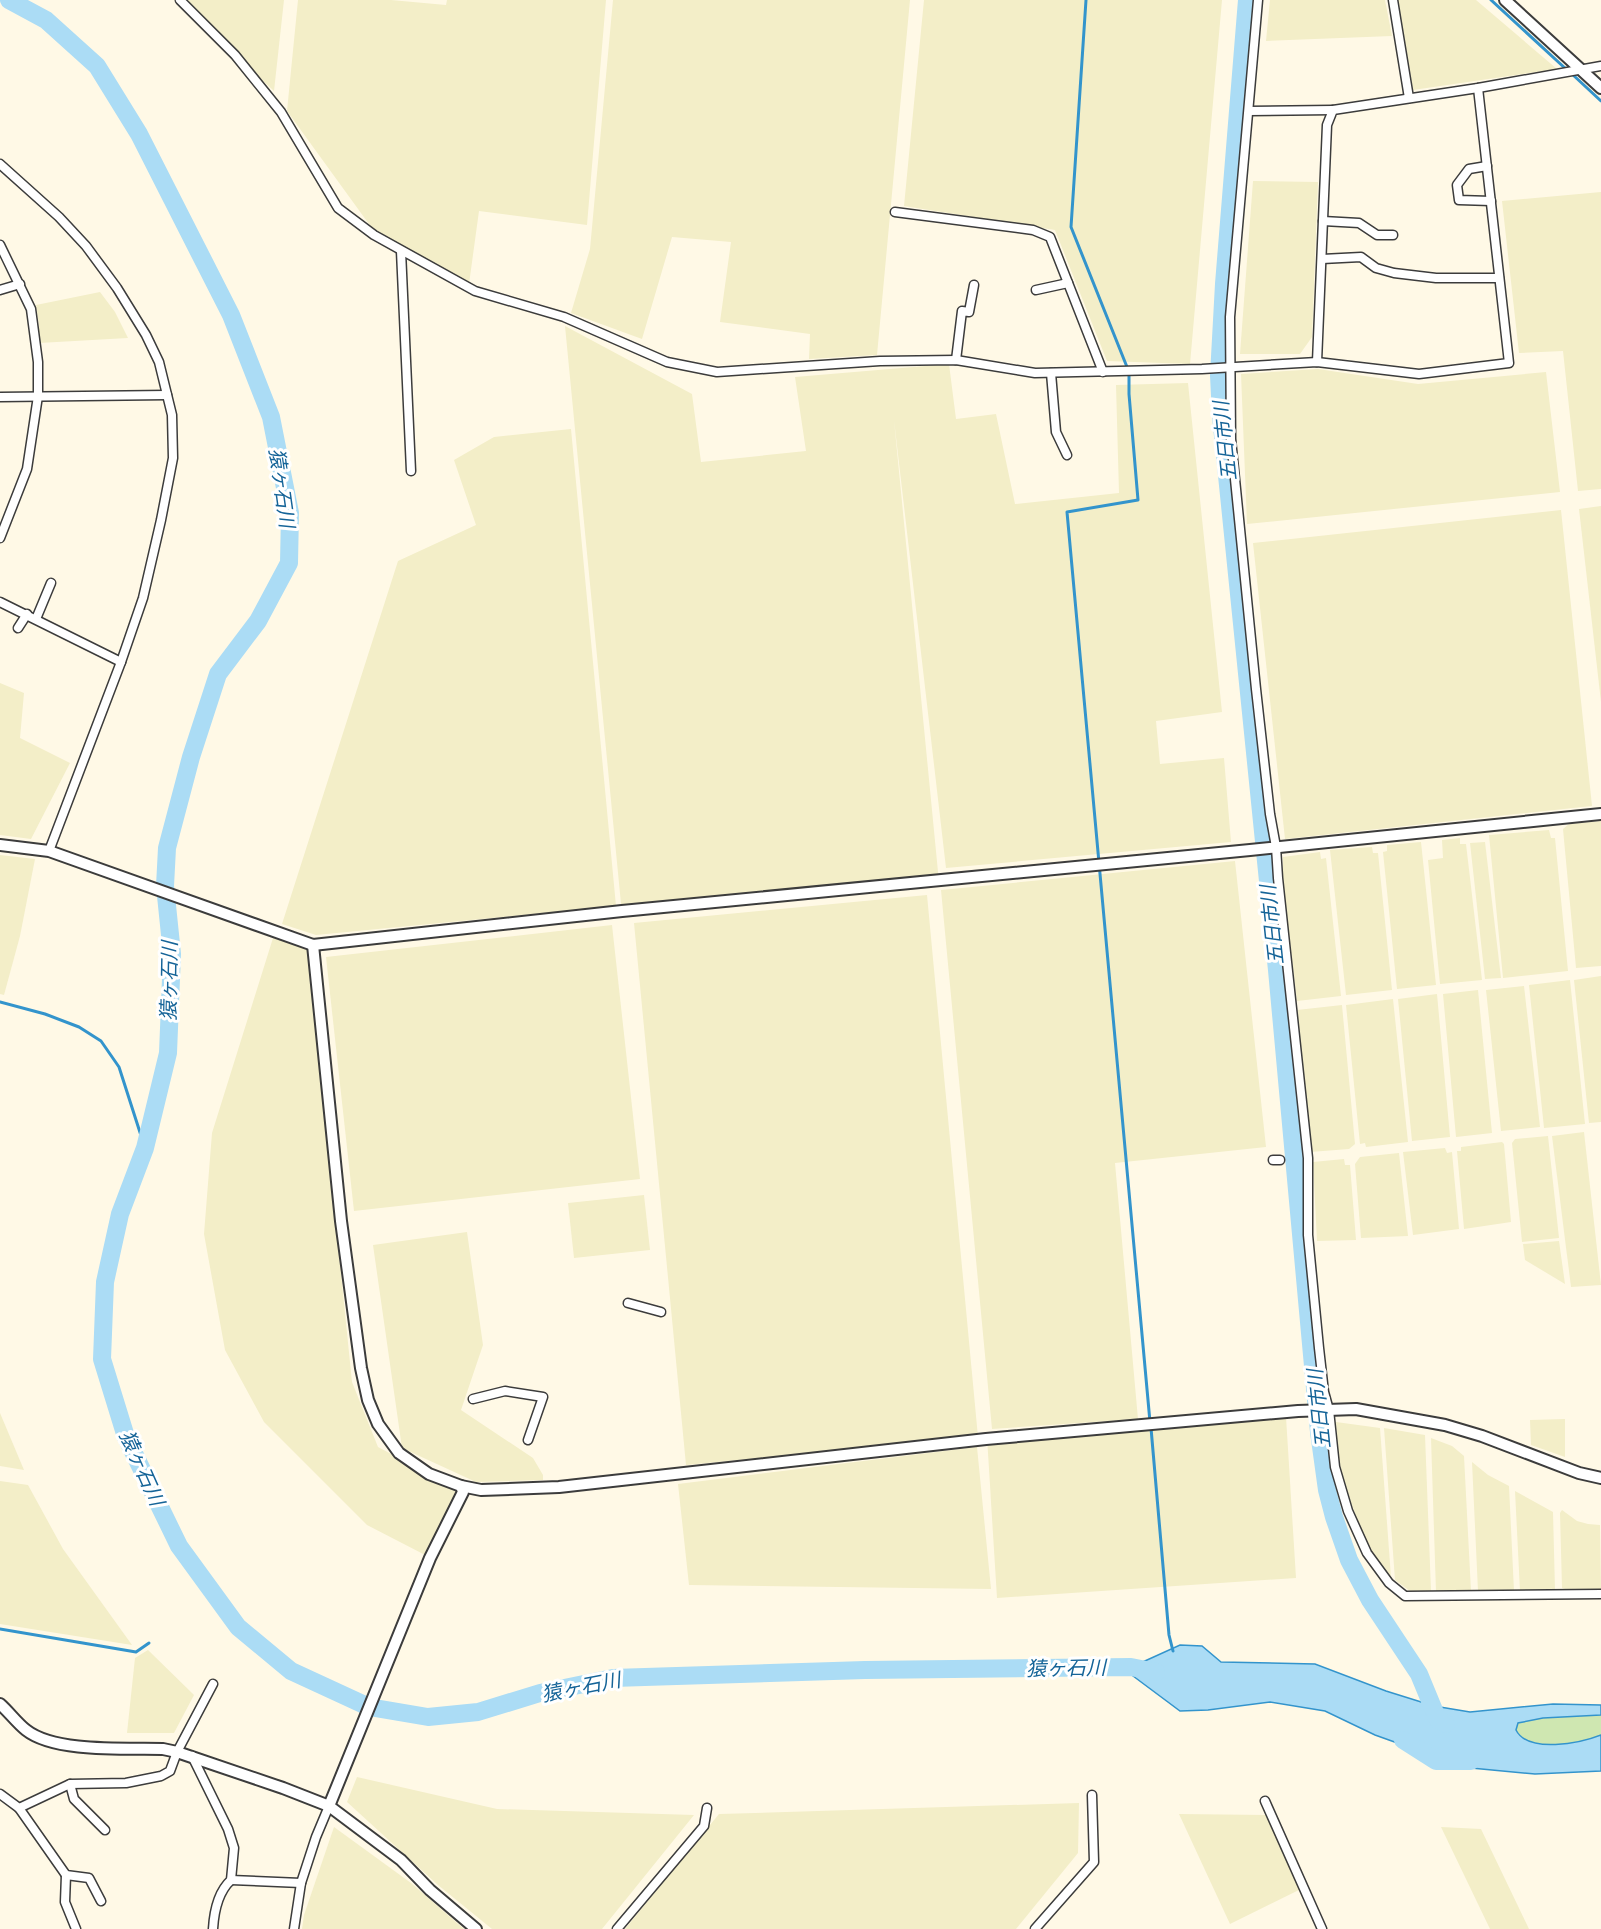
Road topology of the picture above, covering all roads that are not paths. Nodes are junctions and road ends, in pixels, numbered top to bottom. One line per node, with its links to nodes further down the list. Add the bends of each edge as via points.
1 (180, 0): 19 (street, via 235,55 281,112 338,208)
2 (1258, 0): 11 (street)
3 (1394, 0): 9 (street)
4 (1505, 0): 6 (street)
5 (1601, 66): 6 (street)
6 (1582, 70): 7 (street); 8 (street)
7 (1478, 88): 9 (street); 13 (street)
8 (1601, 88)
9 (1409, 98): 10 (street)
10 (1333, 110): 11 (street); 16 (street, via 1328,125)
11 (1249, 111): 29 (street)
12 (0, 164): 32 (street, via 59,217 117,288 159,362)
13 (1487, 166): 14 (street); 14 (street, via 1469,169 1457,185 1459,200)
14 (1491, 201): 21 (street)
15 (895, 212): 22 (street, via 1033,230 1050,237)
16 (1323, 221): 17 (street, via 1359,223 1377,235); 20 (street)
17 (1393, 235)
18 (0, 245): 23 (street)
19 (401, 251): 27 (street, via 475,291 564,316 667,362 717,372); 36 (street)
20 (1322, 259): 21 (street, via 1361,257 1376,268 1436,278); 28 (street)
21 (1499, 278): 28 (street, via 1509,363 1419,374)
22 (1068, 283): 26 (street); 30 (street)
23 (20, 284): 25 (street); 33 (street, via 35,328)
24 (974, 285): 27 (street, via 969,312 962,311)
25 (0, 290)
26 (1036, 290)
27 (956, 360): 31 (street)
28 (1317, 362): 29 (street)
29 (1229, 367): 30 (street); 46 (street, via 1232,439)
30 (1103, 372): 31 (street)
31 (1052, 373): 35 (street, via 1056,432)
32 (167, 395): 33 (street); 43 (street, via 172,415 173,459 142,598)
33 (38, 396): 34 (street); 37 (street, via 27,469)
34 (0, 397)
35 (1067, 455)
36 (411, 471)
37 (0, 538)
38 (51, 583): 41 (street)
39 (0, 602): 40 (street)
40 (27, 614): 41 (street); 42 (street)
41 (36, 619): 43 (street)
42 (18, 628)
43 (121, 662): 47 (street)
44 (1601, 814): 46 (street)
45 (0, 845): 47 (street)
46 (1275, 848): 48 (street, via 622,910); 52 (street, via 1308,1158 1309,1246)
47 (49, 851): 48 (street)
48 (313, 945): 55 (street, via 341,1221 368,1400 378,1424 399,1453 429,1474)
49 (628, 1303): 50 (street)
50 (661, 1312)
51 (473, 1399): 53 (street, via 505,1391 543,1397)
52 (1326, 1410): 54 (street, via 1356,1410 1445,1425); 55 (street, via 986,1439 559,1487 481,1490); 56 (street, via 1347,1511 1367,1553 1389,1583 1405,1596)
53 (528, 1440)
54 (1601, 1478)
55 (461, 1485): 65 (street, via 463,1492 430,1558)
56 (1601, 1594)
57 (213, 1684): 59 (street)
58 (0, 1704): 59 (street, via 28,1731 49,1741)
59 (177, 1752): 60 (street); 61 (street, via 170,1770 161,1776 126,1783)
60 (192, 1756): 65 (street); 70 (street, via 234,1848)
61 (70, 1784): 66 (street); 68 (street, via 74,1799)
62 (0, 1794): 66 (street)
63 (1092, 1795): 78 (street, via 1094,1862)
64 (1265, 1801): 79 (street)
65 (329, 1806): 71 (street); 76 (street, via 400,1860)
66 (19, 1808): 69 (street)
67 (707, 1808): 77 (street, via 704,1826)
68 (105, 1830)
69 (66, 1875): 72 (street, via 89,1878); 73 (street, via 65,1902)
70 (231, 1880): 71 (street); 74 (street, via 217,1904)
71 (301, 1883): 75 (street)
72 (101, 1901)
73 (76, 1929)
74 (213, 1929)
75 (294, 1929)
76 (476, 1929)
77 (617, 1929)
78 (1035, 1929)
79 (1322, 1929)

